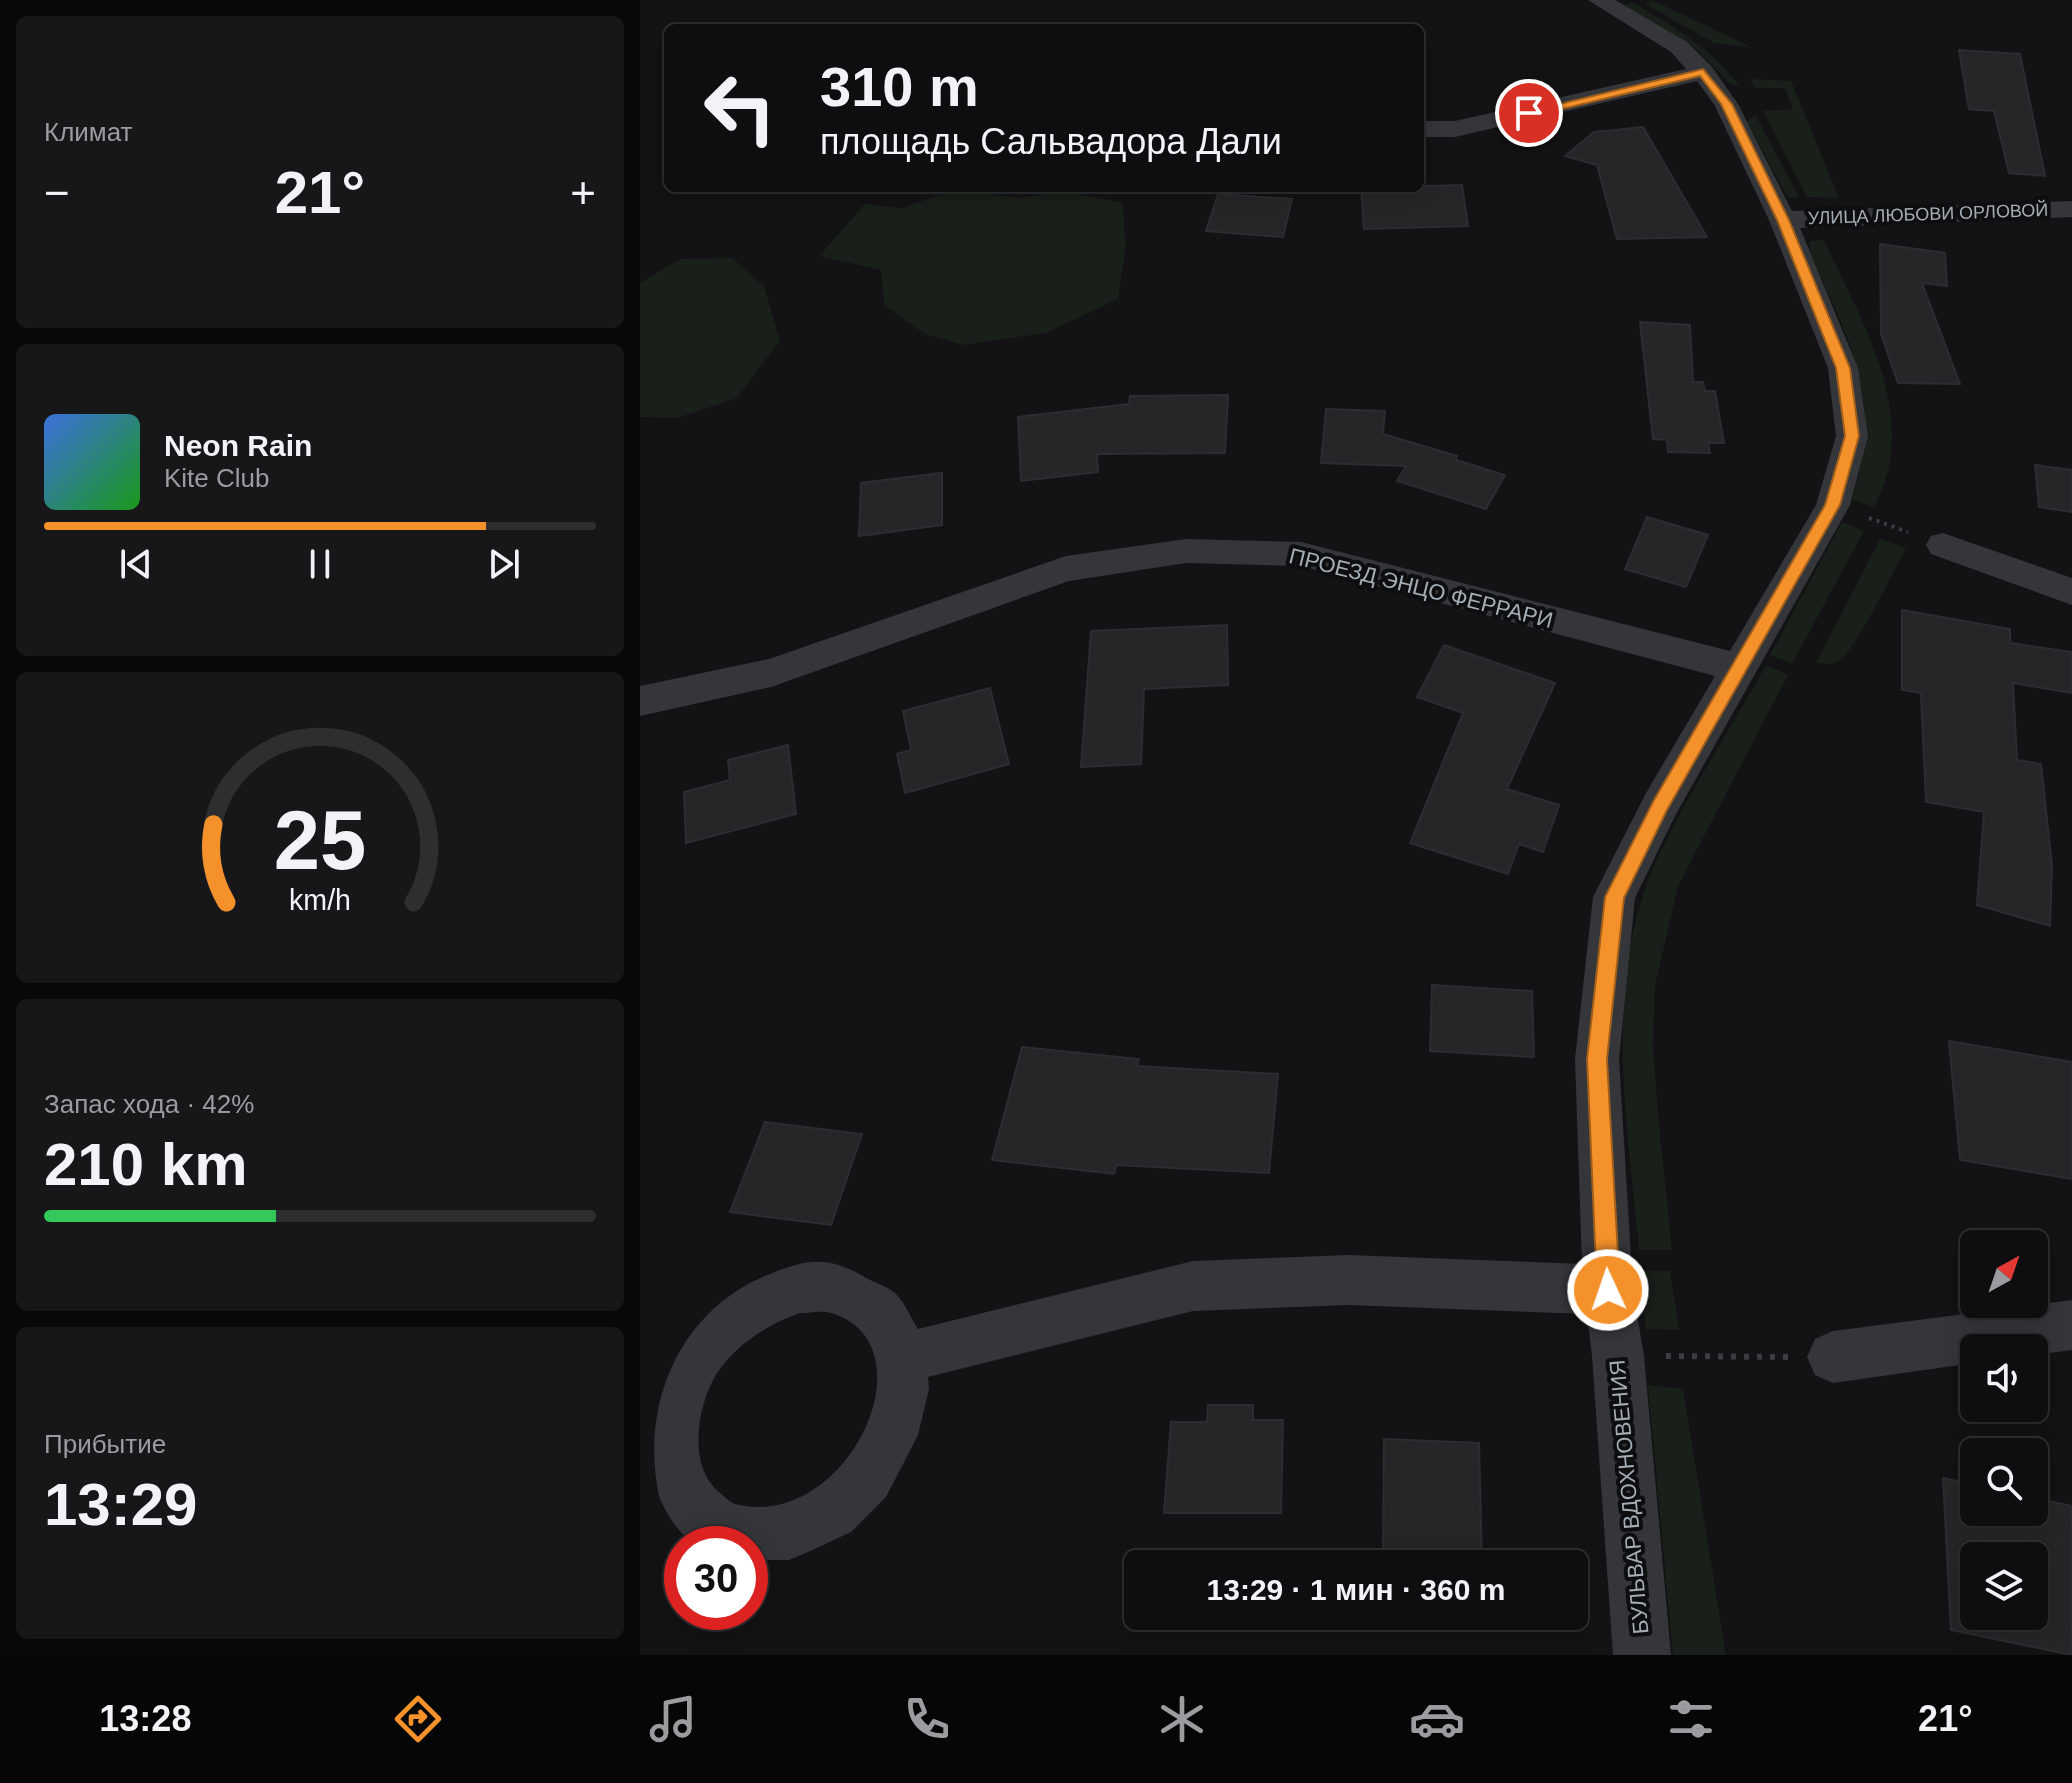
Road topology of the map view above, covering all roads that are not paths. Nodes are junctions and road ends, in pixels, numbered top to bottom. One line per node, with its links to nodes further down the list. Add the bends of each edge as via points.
1 (1599, 0): 2 (street, БУЛЬВАР ВДОХНОВЕНИЯ, via 1679,47)
2 (1703, 72): 3 (street, via 1455,129); 5 (street, БУЛЬВАР ВДОХНОВЕНИЯ, via 1726,104)
3 (1424, 129)
4 (2072, 209): 5 (street, УЛИЦА ЛЮБОВИ ОРЛОВОЙ)
5 (1783, 220): 8 (street, БУЛЬВАР ВДОХНОВЕНИЯ, via 1843,368 1852,436 1833,505)
6 (1943, 545): 7 (street)
7 (2072, 592)
8 (1739, 668): 9 (street, ПРОЕЗД ЭНЦО ФЕРРАРИ, via 1301,554 1186,551 1066,569 771,673); 10 (street, БУЛЬВАР ВДОХНОВЕНИЯ, via 1614,897 1597,1059)
9 (640, 701)
10 (1608, 1290): 13 (street, via 1348,1280 1193,1286); 14 (street, БУЛЬВАР ВДОХНОВЕНИЯ)
11 (2072, 1325): 12 (street)
12 (1833, 1357)
13 (902, 1358): 13 (street, via 903,1397 892,1438 870,1477 837,1510 798,1531 758,1537 721,1529 692,1506 675,1474 671,1434 680,1392 700,1354 729,1323 763,1299 800,1288 835,1289 866,1301 889,1325)
14 (1642, 1655)

